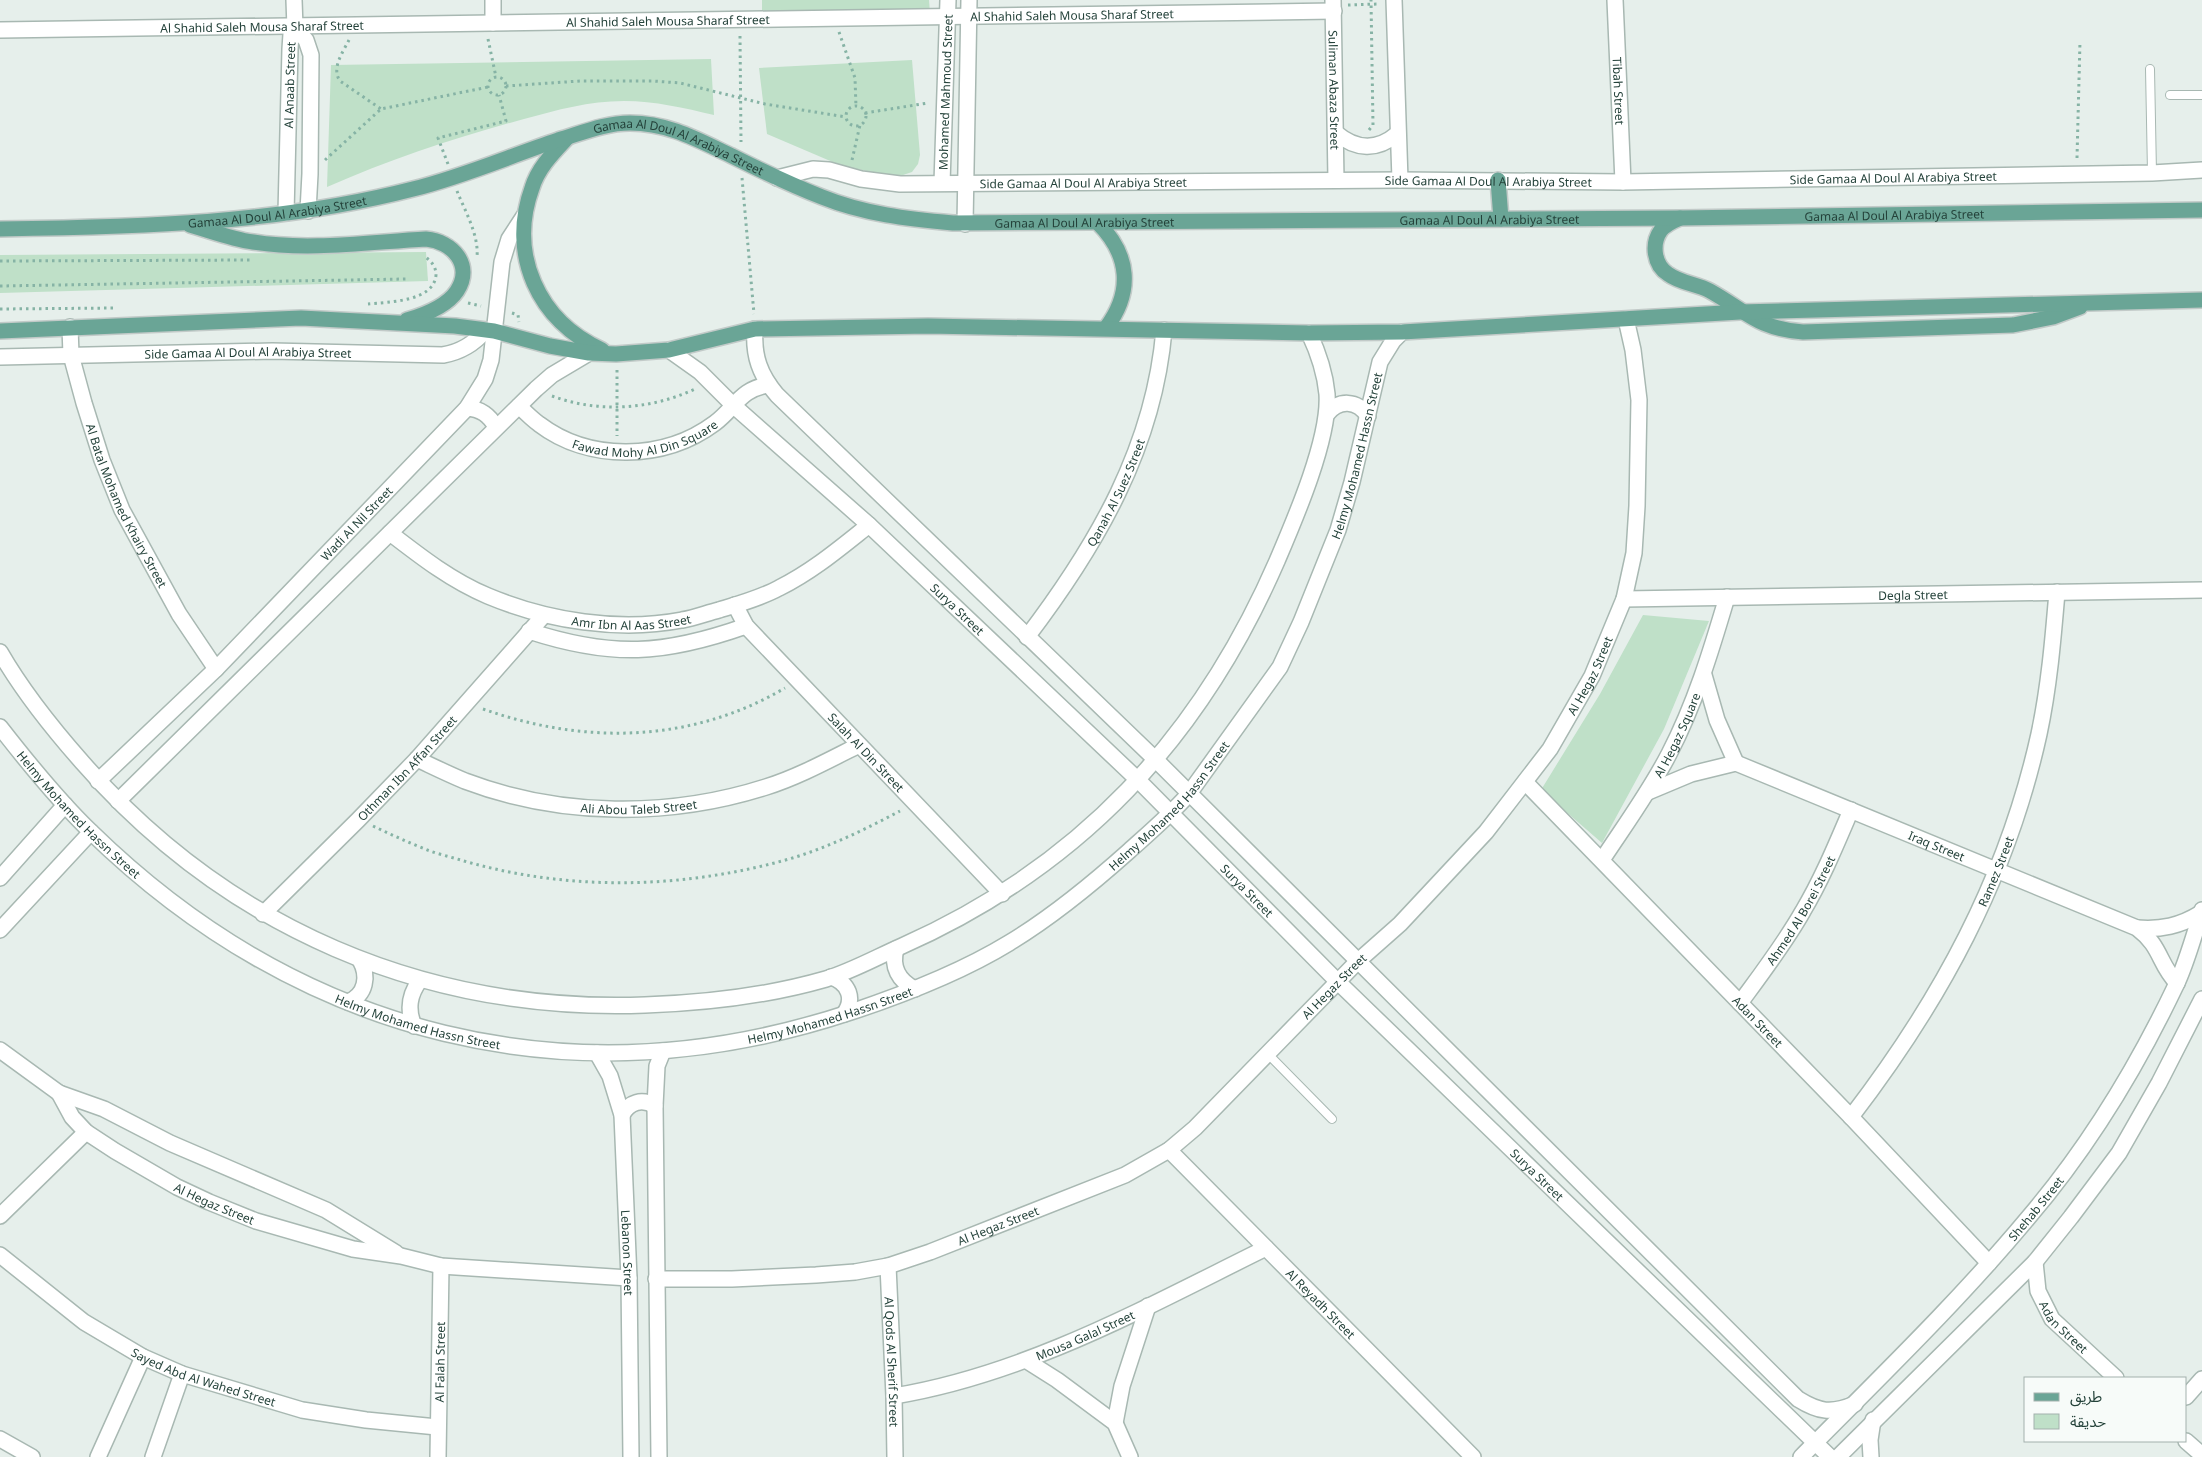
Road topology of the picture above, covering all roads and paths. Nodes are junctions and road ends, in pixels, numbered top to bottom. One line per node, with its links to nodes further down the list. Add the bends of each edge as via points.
1 (294, 0): 17 (street)
2 (493, 0): 15 (street)
3 (948, 0): 13 (street, Mohamed Mahmoud Street)
4 (969, 0): 12 (street, Mohamed Mahmoud Street)
5 (1615, 0): 48 (street, Tibah Street)
6 (1349, 2): 7 (path); 9 (path); 11 (path)
7 (1371, 2): 8 (path); 33 (path, via 1373,125)
8 (1394, 2): 35 (street)
9 (1333, 5): 10 (street, Al Shahid Saleh Mousa Sharaf Street); 34 (street, Suliman Abaza Street)
10 (1155, 7): 12 (street, Al Shahid Saleh Mousa Sharaf Street)
11 (1350, 14)
12 (969, 16): 13 (street, Al Shahid Saleh Mousa Sharaf Street); 47 (street, Mohamed Mahmoud Street)
13 (948, 17): 14 (street, Al Shahid Saleh Mousa Sharaf Street); 27 (street, Mohamed Mahmoud Street)
14 (835, 18): 15 (street, Al Shahid Saleh Mousa Sharaf Street); 28 (path, via 854,78)
15 (489, 23): 16 (street, Al Shahid Saleh Mousa Sharaf Street); 21 (path)
16 (355, 26): 17 (street, Al Shahid Saleh Mousa Sharaf Street); 29 (path, via 336,67 337,77)
17 (295, 28): 18 (street, Al Shahid Saleh Mousa Sharaf Street); 39 (street, Al Anaab Street, via 306,40 311,55); 52 (street, Al Anaab Street, via 291,34 290,49)
18 (0, 30)
19 (2080, 41): 40 (path)
20 (2150, 69): 38 (lane)
21 (496, 78): 22 (path, via 504,81); 23 (path, via 489,82)
22 (506, 86): 24 (path); 31 (path, via 580,81 671,82 765,104)
23 (488, 87): 24 (path, via 494,95); 29 (path)
24 (499, 95): 42 (path, via 506,121 438,138)
25 (2170, 95): 26 (lane)
26 (2202, 95)
27 (945, 101): 30 (path); 49 (street, Mohamed Mahmoud Street)
28 (856, 107): 30 (path); 31 (path, via 849,109)
29 (381, 109): 39 (path)
30 (865, 113): 32 (path)
31 (846, 117): 32 (path, via 851,125)
32 (860, 125): 41 (path)
33 (1363, 132)
34 (1336, 133): 35 (street, via 1350,143 1367,147 1388,141); 44 (street, Suliman Abaza Street)
35 (1397, 134): 45 (street)
36 (568, 137): 42 (main road, Gamaa Al Doul Al Arabiya Street); 43 (main road, Gamaa Al Doul Al Arabiya Street, via 606,125 654,124 681,131); 53 (main road, via 547,160 532,186)
37 (2202, 170): 38 (street, Side Gamaa Al Doul Al Arabiya Street)
38 (2152, 173): 40 (street, Side Gamaa Al Doul Al Arabiya Street)
39 (310, 174): 51 (street, Al Anaab Street)
40 (2077, 174): 48 (street, Side Gamaa Al Doul Al Arabiya Street)
41 (848, 175): 43 (street, Side Gamaa Al Doul Al Arabiya Street, via 813,169); 49 (street, Side Gamaa Al Doul Al Arabiya Street, via 900,184)
42 (452, 177): 51 (main road, Gamaa Al Doul Al Arabiya Street, via 414,189); 61 (path, via 472,230)
43 (777, 178): 58 (main road, Gamaa Al Doul Al Arabiya Street, via 868,212)
44 (1336, 180): 45 (street, Side Gamaa Al Doul Al Arabiya Street); 47 (street, Side Gamaa Al Doul Al Arabiya Street)
45 (1400, 180): 46 (street, Side Gamaa Al Doul Al Arabiya Street)
46 (1498, 180): 48 (street, Side Gamaa Al Doul Al Arabiya Street); 54 (main road)
47 (967, 182): 49 (street, Side Gamaa Al Doul Al Arabiya Street); 58 (street, Mohamed Mahmoud Street)
48 (1623, 182)
49 (942, 183)
50 (2202, 210): 55 (main road, Gamaa Al Doul Al Arabiya Street)
51 (308, 211): 52 (main road, Gamaa Al Doul Al Arabiya Street)
52 (286, 213): 56 (main road, Gamaa Al Doul Al Arabiya Street)
53 (524, 216): 81 (street, Wadi Al Nil Street, via 509,239 502,262); 87 (main road, via 528,265 542,301 561,324 584,342)
54 (1502, 218): 55 (main road, Gamaa Al Doul Al Arabiya Street); 57 (main road, Gamaa Al Doul Al Arabiya Street)
55 (1680, 218): 72 (main road, via 1667,225 1657,237 1655,253 1661,268 1674,278 1716,294)
56 (184, 223): 59 (main road, Gamaa Al Doul Al Arabiya Street); 74 (main road, via 231,238 275,245 426,239 436,240 454,250 462,270 458,290 419,316)
57 (1098, 223): 58 (main road, Gamaa Al Doul Al Arabiya Street); 77 (main road, via 1117,246 1125,274 1121,303)
58 (965, 224)
59 (0, 229)
60 (416, 255): 69 (path, via 432,261 436,269 433,286 418,297)
61 (477, 259)
62 (261, 260): 63 (path)
63 (0, 261)
64 (406, 279): 65 (path)
65 (0, 286)
66 (470, 294): 75 (path)
67 (2202, 300): 68 (main road)
68 (2090, 303): 72 (main road); 72 (main road, via 2052,318 2013,325 1803,332 1777,328)
69 (361, 304)
70 (127, 308): 71 (path)
71 (0, 309)
72 (1740, 312): 73 (main road)
73 (1626, 319): 82 (main road); 105 (street, Al Hegaz Street, via 1639,400 1634,553)
74 (388, 322): 75 (main road); 76 (main road, via 301,318)
75 (455, 326): 81 (main road)
76 (70, 327): 80 (main road); 86 (street, Al Batal Mohamed Khairy Street)
77 (1106, 328): 78 (main road, via 928,326); 79 (main road)
78 (755, 329): 84 (main road); 90 (street, Surya Street, via 756,358)
79 (1164, 330): 83 (main road); 110 (street, Qanah Al Suez Street, via 1150,407 1129,470 1094,540 1064,589)
80 (0, 331)
81 (490, 331): 85 (main road); 86 (street, Side Gamaa Al Doul Al Arabiya Street, via 471,345 443,355 272,350); 94 (street, Wadi Al Nil Street, via 491,360 485,379)
82 (1402, 332): 83 (main road); 97 (street, Helmy Mohamed Hassn Street, via 1380,362)
83 (1309, 333): 96 (street, via 1324,374)
84 (669, 350): 87 (main road); 89 (street, Surya Street)
85 (589, 353): 87 (main road); 91 (street)
86 (71, 354): 88 (street, Side Gamaa Al Doul Al Arabiya Street); 112 (street, Al Batal Mohamed Khairy Street, via 102,460 122,510 179,614)
87 (614, 354): 95 (path)
88 (0, 357)
89 (710, 381): 93 (street, Surya Street); 95 (path, via 674,398)
90 (769, 385): 93 (street, Fawad Mohy Al Din Square, via 748,390); 110 (street, Surya Street)
91 (536, 389): 92 (street); 95 (path, via 575,403)
92 (518, 406): 98 (street); 99 (street, Fawad Mohy Al Din Square, via 563,438 590,448)
93 (734, 406): 99 (street, Fawad Mohy Al Din Square, via 715,423 684,440 643,451); 100 (street, Surya Street)
94 (467, 408): 98 (street, via 482,411); 112 (street, Wadi Al Nil Street)
95 (617, 408): 99 (path)
96 (1327, 414): 97 (street, via 1336,406 1348,403 1360,407); 119 (street, via 1303,497 1270,577 1230,654)
97 (1368, 416): 125 (street, Helmy Mohamed Hassn Street, via 1338,530 1280,668)
98 (496, 427): 101 (street)
99 (617, 452)
100 (869, 525): 106 (street, Amr Ibn Al Aas Street, via 826,560 779,589); 121 (street, Surya Street)
101 (390, 533): 107 (street, Amr Ibn Al Aas Street, via 436,569 488,596); 126 (street)
102 (2202, 590): 103 (street, Degla Street)
103 (2057, 592): 104 (street, Degla Street); 134 (street, Ramez Street, via 2051,663 2039,734 2021,804)
104 (1727, 597): 105 (street, Degla Street); 113 (street, Al Hegaz Square)
105 (1624, 599): 123 (street, Al Hegaz Street, via 1576,706)
106 (735, 606): 107 (street, Amr Ibn Al Aas Street, via 682,620 636,624); 108 (street, Salah Al Din Street)
107 (544, 615): 109 (street, Othman Ibn Affan Street)
108 (746, 626): 109 (street, via 674,647 637,650 601,649); 114 (street, Salah Al Din Street)
109 (530, 631): 115 (street, Othman Ibn Affan Street)
110 (1027, 637): 119 (street, Surya Street)
111 (0, 652): 122 (street, via 31,699)
112 (216, 669): 122 (street, Wadi Al Nil Street)
113 (1704, 675): 120 (street, via 1717,720); 124 (street, Al Hegaz Square, via 1680,731)
114 (797, 681): 115 (path, via 759,703 721,719 680,729 639,733 553,728); 117 (street, Salah Al Din Street)
115 (466, 703): 118 (street, Othman Ibn Affan Street)
116 (0, 727): 128 (street, Helmy Mohamed Hassn Street)
117 (859, 745): 118 (street, Ali Abou Taleb Street, via 766,787 717,800 666,808 615,810 564,806 514,796 464,781); 127 (street, Salah Al Din Street)
118 (416, 759): 131 (street, Othman Ibn Affan Street)
119 (1156, 760): 121 (street); 125 (street, Surya Street)
120 (1736, 763): 124 (street, via 1691,774); 129 (street, Iraq Street)
121 (1138, 780): 130 (street, Surya Street); 136 (street, via 1073,843)
122 (98, 781): 126 (street)
123 (1525, 782): 133 (street, Adan Street); 143 (street, Al Hegaz Street, via 1444,879)
124 (1648, 792): 133 (street, Al Hegaz Square)
125 (1188, 795): 130 (street, Helmy Mohamed Hassn Street); 143 (street, Surya Street)
126 (118, 801): 138 (street, via 172,851)
127 (916, 803): 131 (path, via 851,836 783,861 712,877 640,884 568,881 496,870 426,850); 136 (street, Salah Al Din Street)
128 (65, 805): 132 (street, Helmy Mohamed Hassn Street); 135 (street)
129 (1851, 810): 134 (street, Iraq Street); 151 (street, Ahmed Al Borei Street, via 1803,911 1774,958)
130 (1171, 814): 146 (street, Surya Street); 148 (street, Helmy Mohamed Hassn Street, via 1087,889 1046,918 1007,944)
131 (358, 820): 138 (street, Othman Ibn Affan Street)
132 (91, 832): 140 (street); 150 (street, Helmy Mohamed Hassn Street, via 186,912 237,946)
133 (1602, 860): 151 (street, Adan Street)
134 (1998, 871): 139 (street, Iraq Street); 161 (street, Ramez Street, via 1974,924 1933,999 1886,1072)
135 (0, 878)
136 (1002, 894): 141 (street, via 956,921)
137 (2201, 912): 139 (street, Iraq Street, via 2170,928); 147 (street, Shehab Street)
138 (263, 914): 142 (street, via 318,943)
139 (2136, 928): 147 (street, Iraq Street, via 2156,946 2169,975)
140 (0, 930)
141 (896, 949): 144 (street); 148 (street, via 897,973)
142 (360, 960): 145 (street); 150 (street, via 366,973 364,988)
143 (1357, 962): 146 (street, Al Hegaz Street); 175 (street, Surya Street)
144 (831, 978): 145 (street, via 751,995 669,1005 628,1006 547,1002); 152 (street, via 848,989 850,1002)
145 (420, 980): 153 (street, via 414,988 409,1007)
146 (1338, 982): 157 (street, Al Hegaz Street); 177 (street, Surya Street)
147 (2177, 983): 170 (street, Shehab Street, via 2101,1119 2050,1190)
148 (915, 989): 152 (street, Helmy Mohamed Hassn Street)
149 (2202, 999): 169 (street, via 2119,1153)
150 (348, 1002): 153 (street, Helmy Mohamed Hassn Street)
151 (1740, 1003): 161 (street, Adan Street)
152 (844, 1014): 155 (street, Helmy Mohamed Hassn Street, via 740,1041)
153 (414, 1026): 156 (street, Helmy Mohamed Hassn Street, via 500,1045)
154 (0, 1050): 158 (street, Al Hegaz Street)
155 (663, 1051): 156 (street, Helmy Mohamed Hassn Street); 159 (street, via 657,1066)
156 (596, 1053): 160 (street, Lebanon Street, via 610,1076)
157 (1268, 1054): 162 (lane); 164 (street, Al Hegaz Street)
158 (59, 1094): 163 (street, Al Hegaz Street); 168 (street, Al Hegaz Street, via 104,1108 170,1143 326,1210)
159 (655, 1106): 160 (street, via 636,1102); 174 (street)
160 (622, 1115): 173 (street, Lebanon Street)
161 (1851, 1118): 170 (street, Adan Street)
162 (1332, 1119)
163 (86, 1132): 165 (street); 168 (street, Al Hegaz Street, via 177,1187 256,1221 353,1249)
164 (1169, 1150): 166 (street, Al Reyadh Street); 172 (street, Al Hegaz Street, via 1117,1179)
165 (0, 1216)
166 (1266, 1248): 176 (street, Mousa Galal Street); 201 (street, Al Reyadh Street)
167 (0, 1255): 178 (street, Sayed Abd Al Wahed Street, via 84,1322)
168 (401, 1256): 171 (street, Al Hegaz Street)
169 (2036, 1262): 181 (street, Adan Street, via 2038,1291 2052,1319); 186 (street)
170 (1988, 1263): 185 (street, Shehab Street)
171 (441, 1266): 173 (street, Al Hegaz Street); 188 (street, Al Falah Street)
172 (888, 1266): 174 (street, Al Hegaz Street, via 816,1275); 183 (street, Al Qods Al Sherif Street)
173 (629, 1278): 197 (street, Lebanon Street)
174 (656, 1279): 198 (street)
175 (1690, 1292): 177 (street); 185 (street, Surya Street, via 1798,1399 1826,1411)
176 (1148, 1306): 179 (street, Mousa Galal Street); 187 (street, via 1122,1386)
177 (1675, 1308): 191 (street, Surya Street)
178 (143, 1357): 180 (street, Sayed Abd Al Wahed Street); 194 (street)
179 (1027, 1361): 183 (street, Mousa Galal Street, via 974,1379); 187 (street)
180 (182, 1374): 188 (street, Sayed Abd Al Wahed Street, via 302,1410); 195 (street)
181 (2115, 1377)
182 (2202, 1379): 184 (street)
183 (894, 1396): 199 (street, Al Qods Al Sherif Street)
184 (2187, 1396)
185 (1855, 1404): 191 (street, Shehab Street)
186 (1873, 1420): 204 (street); 205 (street)
187 (1115, 1424): 200 (street)
188 (437, 1427): 196 (street, Al Falah Street)
189 (0, 1439): 193 (street)
190 (2187, 1442): 192 (street)
191 (1815, 1443): 202 (street, Shehab Street); 203 (street, Surya Street)
192 (2202, 1456)
193 (32, 1457)
194 (98, 1457)
195 (153, 1457)
196 (438, 1457)
197 (631, 1457)
198 (659, 1457)
199 (895, 1457)
200 (1130, 1457)
201 (1473, 1457)
202 (1801, 1457)
203 (1830, 1457)
204 (1838, 1457)
205 (1871, 1457)

